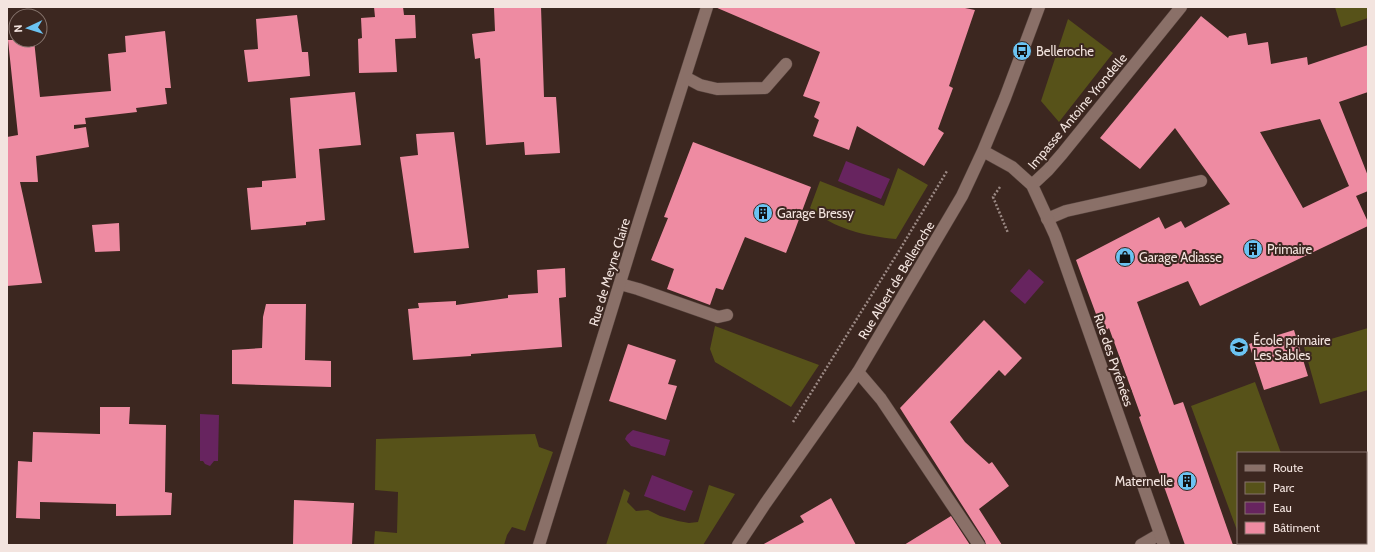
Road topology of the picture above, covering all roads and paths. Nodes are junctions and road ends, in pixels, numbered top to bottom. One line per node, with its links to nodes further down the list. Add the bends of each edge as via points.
1 (708, 7): 5 (street, Rue de Meyne Claire)
2 (1039, 7): 6 (street, Rue Albert de Belleroche)
3 (1181, 7): 10 (street, Impasse Antoine Yrondelle, via 1062,154)
4 (786, 64): 5 (street, via 765,88 717,89)
5 (685, 78): 13 (street, Rue de Meyne Claire)
6 (983, 151): 10 (street, Impasse Antoine Yrondelle, via 1012,167); 15 (street, Rue Albert de Belleroche, via 962,196)
7 (948, 170): 16 (path)
8 (1201, 181): 11 (street, via 1066,211)
9 (1003, 182): 12 (path, via 993,197)
10 (1032, 186): 11 (street, Rue des Pyrénées)
11 (1047, 219): 17 (street, Rue des Pyrénées, via 1058,243)
12 (1008, 233)
13 (620, 284): 14 (street, via 718,316); 18 (street, Rue de Meyne Claire)
14 (727, 315)
15 (858, 372): 19 (street, Rue Albert de Belleroche); 20 (street, via 881,399)
16 (793, 422)
17 (1162, 539): 21 (street)
18 (539, 545)
19 (738, 545)
20 (979, 545)
21 (1141, 545)

